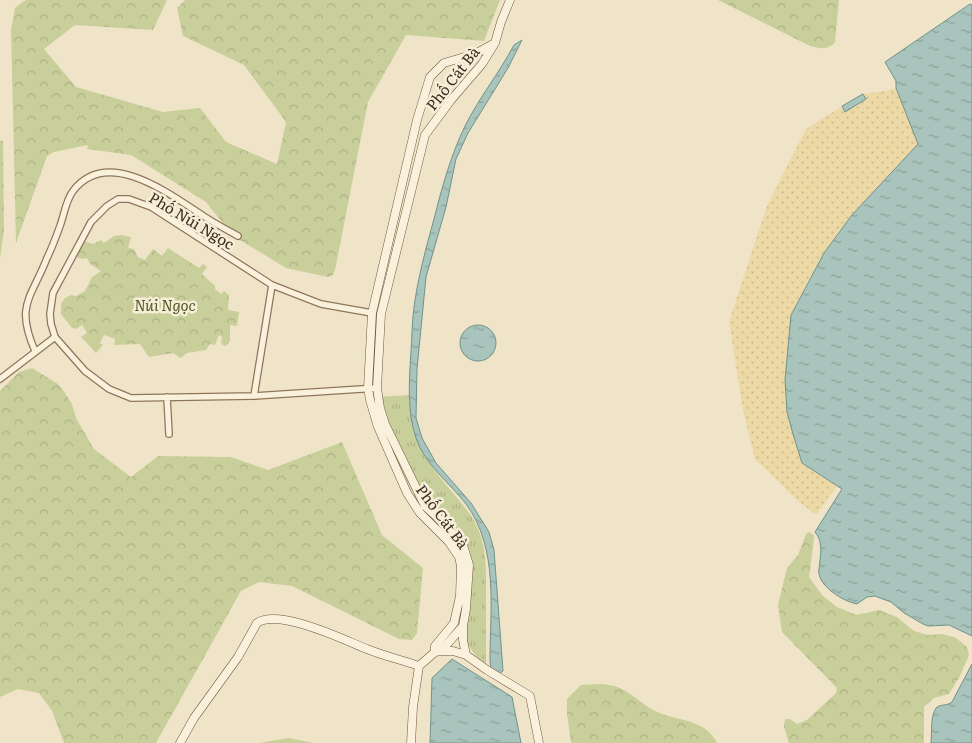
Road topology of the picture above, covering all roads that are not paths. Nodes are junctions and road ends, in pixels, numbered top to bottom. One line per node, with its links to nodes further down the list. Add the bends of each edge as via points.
1 (510, 0): 2 (main road)
2 (495, 44): 3 (main road, Phố Cát Bà, via 444,63 430,77); 4 (main road, Phố Cát Bà, via 426,135)
3 (397, 211): 4 (main road); 7 (main road, Phố Cát Bà)
4 (406, 214): 8 (main road, Phố Cát Bà)
5 (238, 236): 10 (street, via 144,180 118,173 99,173 87,178 70,196 46,261 28,298 25,318)
6 (272, 285): 7 (street, Phố Núi Ngọc, via 321,304); 9 (street, Phố Núi Ngọc, via 151,208 129,199 118,199 91,222 53,293 50,314); 14 (street)
7 (372, 313): 8 (main road); 12 (main road, Phố Cát Bà)
8 (381, 314): 13 (main road, Phố Cát Bà)
9 (55, 336): 10 (street); 15 (street, Phố Núi Ngọc, via 85,372 109,390 131,398)
10 (36, 351): 11 (street)
11 (0, 379)
12 (368, 388): 13 (street, Phố Núi Ngọc); 14 (street, Phố Núi Ngọc); 18 (main road, Phố Cát Bà, via 378,427)
13 (377, 388): 17 (main road, Phố Cát Bà, via 385,424)
14 (254, 396): 15 (street, Phố Núi Ngọc)
15 (167, 397): 16 (street)
16 (169, 434)
17 (411, 480): 18 (main road); 19 (main road, Phố Cát Bà, via 424,506 448,526 462,545)
18 (403, 484): 19 (main road, Phố Cát Bà, via 420,513)
19 (462, 556): 20 (main road, Phố Cát Bà, via 460,596); 21 (main road, Phố Cát Bà, via 469,565)
20 (454, 623): 21 (main road); 22 (main road, Phố Cát Bà, via 435,646)
21 (463, 626): 22 (main road, Phố Cát Bà); 23 (main road)
22 (438, 652): 23 (main road, via 453,651); 24 (main road, Phố Cát Bà)
23 (466, 655): 27 (main road, via 530,696)
24 (419, 666): 25 (main road, via 315,628 288,620 263,619); 26 (main road)
25 (180, 743)
26 (411, 743)
27 (539, 743)

